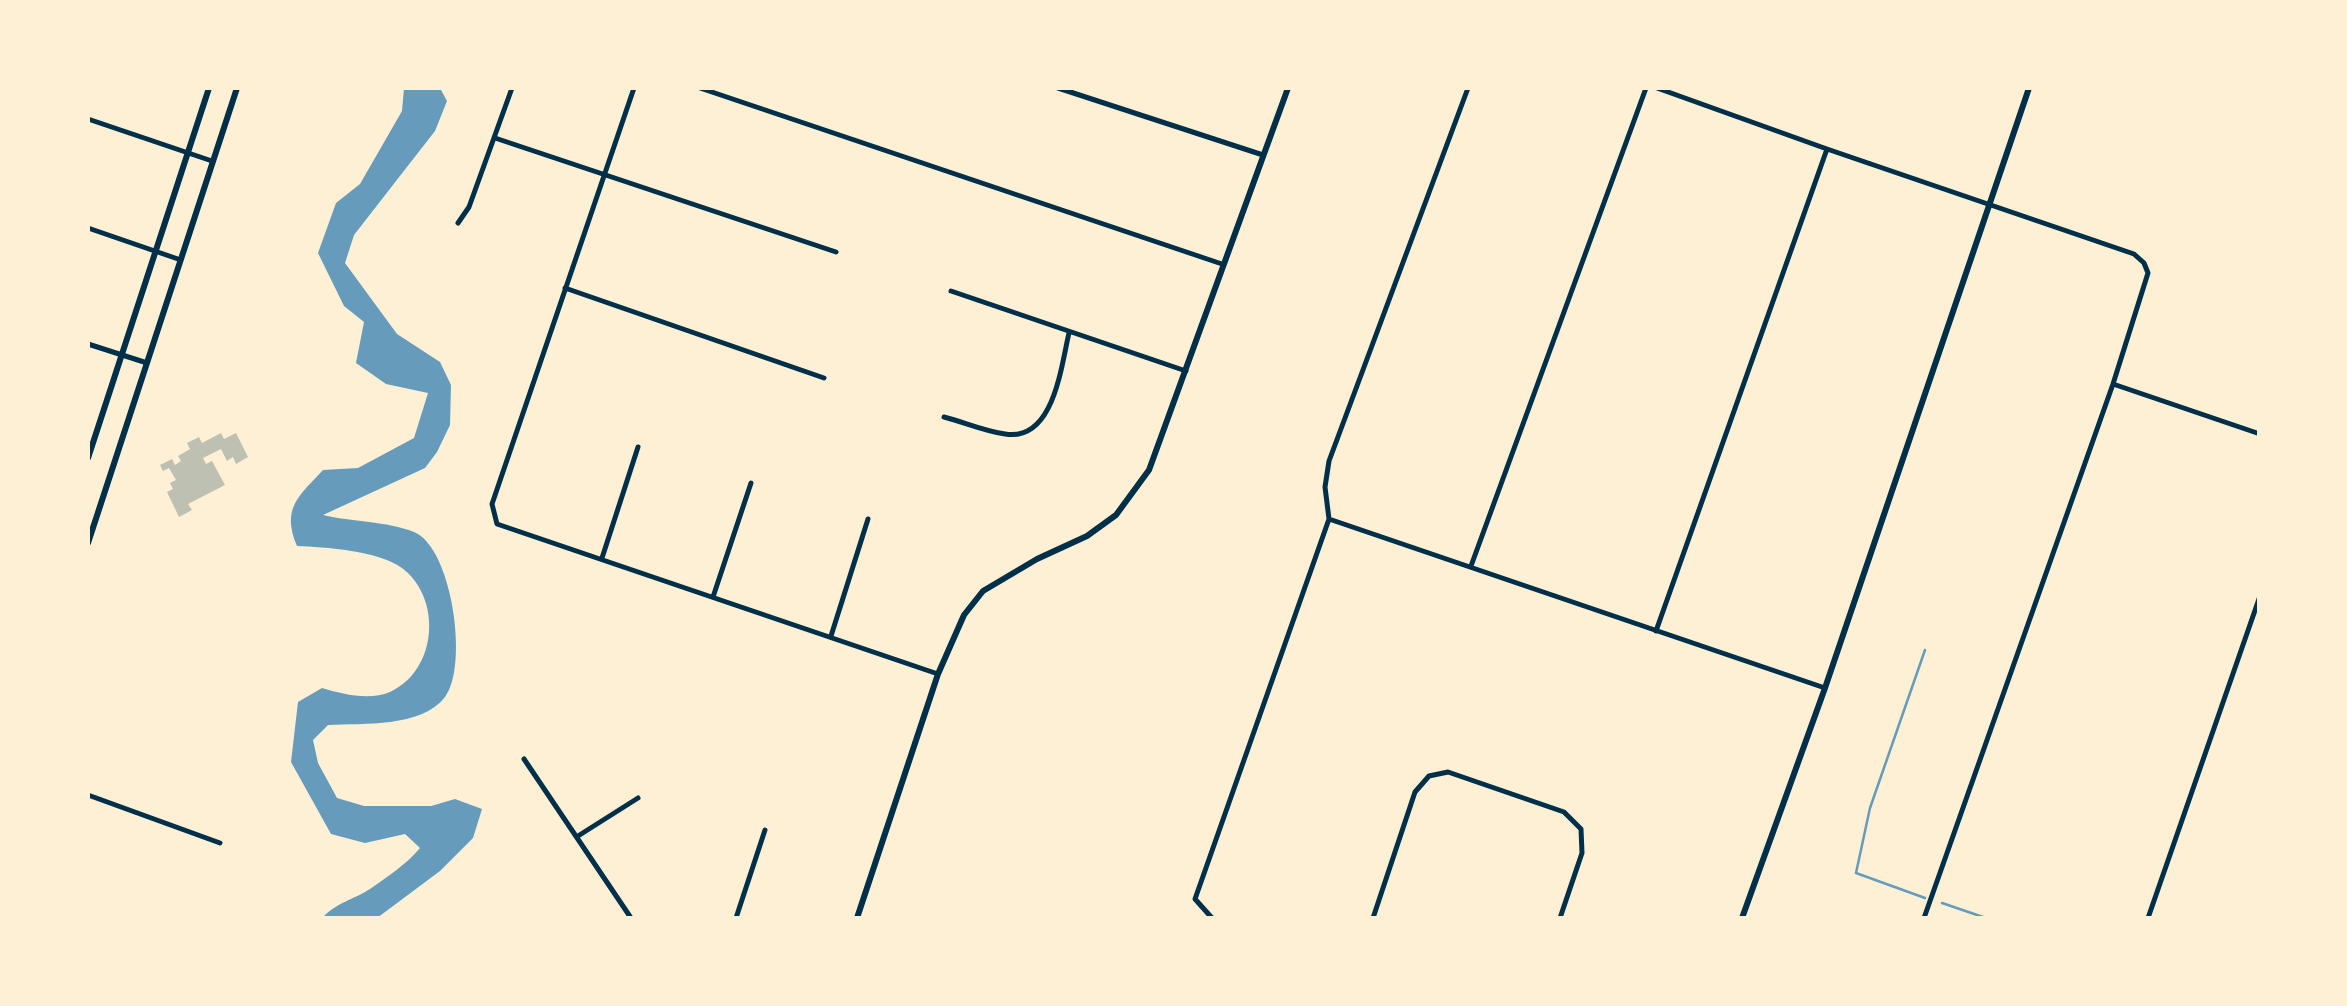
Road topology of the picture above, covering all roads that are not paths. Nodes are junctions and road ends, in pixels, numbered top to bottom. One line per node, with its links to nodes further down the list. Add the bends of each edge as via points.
1 (209, 88): 15 (street)
2 (237, 88): 17 (street)
3 (512, 88): 13 (street)
4 (634, 88): 18 (street)
5 (700, 88): 25 (street)
6 (1058, 88): 16 (street)
7 (1288, 88): 16 (street)
8 (1468, 88): 43 (street, via 1330,461)
9 (1646, 88): 46 (street)
10 (1657, 88): 14 (street)
11 (2029, 88): 19 (street)
12 (88, 119): 15 (street)
13 (495, 138): 18 (street); 20 (street)
14 (1826, 150): 19 (street); 49 (street)
15 (187, 152): 17 (street); 22 (street)
16 (1263, 155): 25 (street)
17 (212, 161): 24 (street)
18 (603, 174): 23 (street); 26 (street)
19 (1989, 205): 34 (street, via 2144,263 2148,282); 52 (street)
20 (458, 224)
21 (88, 228): 22 (street)
22 (154, 250): 24 (street); 30 (street)
23 (836, 252)
24 (178, 259): 31 (street)
25 (1222, 264): 32 (street)
26 (564, 288): 33 (street); 45 (street, via 492,504 496,524)
27 (951, 291): 28 (street)
28 (1070, 333): 32 (street); 35 (street, via 1051,403 1038,424 1006,435)
29 (88, 344): 30 (street)
30 (121, 356): 31 (street); 38 (street)
31 (144, 362): 41 (street)
32 (1186, 370): 51 (street, via 1134,494 1087,536 983,591 964,615)
33 (824, 378)
34 (2113, 384): 36 (street); 66 (street)
35 (944, 417)
36 (2260, 434)
37 (638, 447): 45 (street)
38 (88, 458)
39 (752, 483): 48 (street)
40 (88, 511): 41 (street)
41 (97, 514): 44 (street)
42 (868, 519): 50 (street)
43 (1329, 519): 46 (street); 62 (street, via 1195,899)
44 (88, 543)
45 (602, 558): 48 (street)
46 (1471, 566): 49 (street)
47 (2260, 596): 67 (street)
48 (713, 598): 50 (street)
49 (1656, 631): 52 (street)
50 (830, 636): 51 (street)
51 (938, 674): 61 (street)
52 (1825, 688): 65 (street)
53 (524, 758): 57 (street)
54 (88, 794): 58 (street)
55 (638, 798): 57 (street)
56 (765, 830): 60 (street)
57 (578, 836): 59 (street)
58 (220, 843)
59 (629, 918)
60 (736, 918)
61 (858, 918)
62 (1212, 918)
63 (1373, 918): 64 (street, via 1415,792 1429,776 1448,772 1564,812 1581,828 1582,853)
64 (1560, 918)
65 (1742, 918)
66 (1924, 918)
67 (2148, 918)

